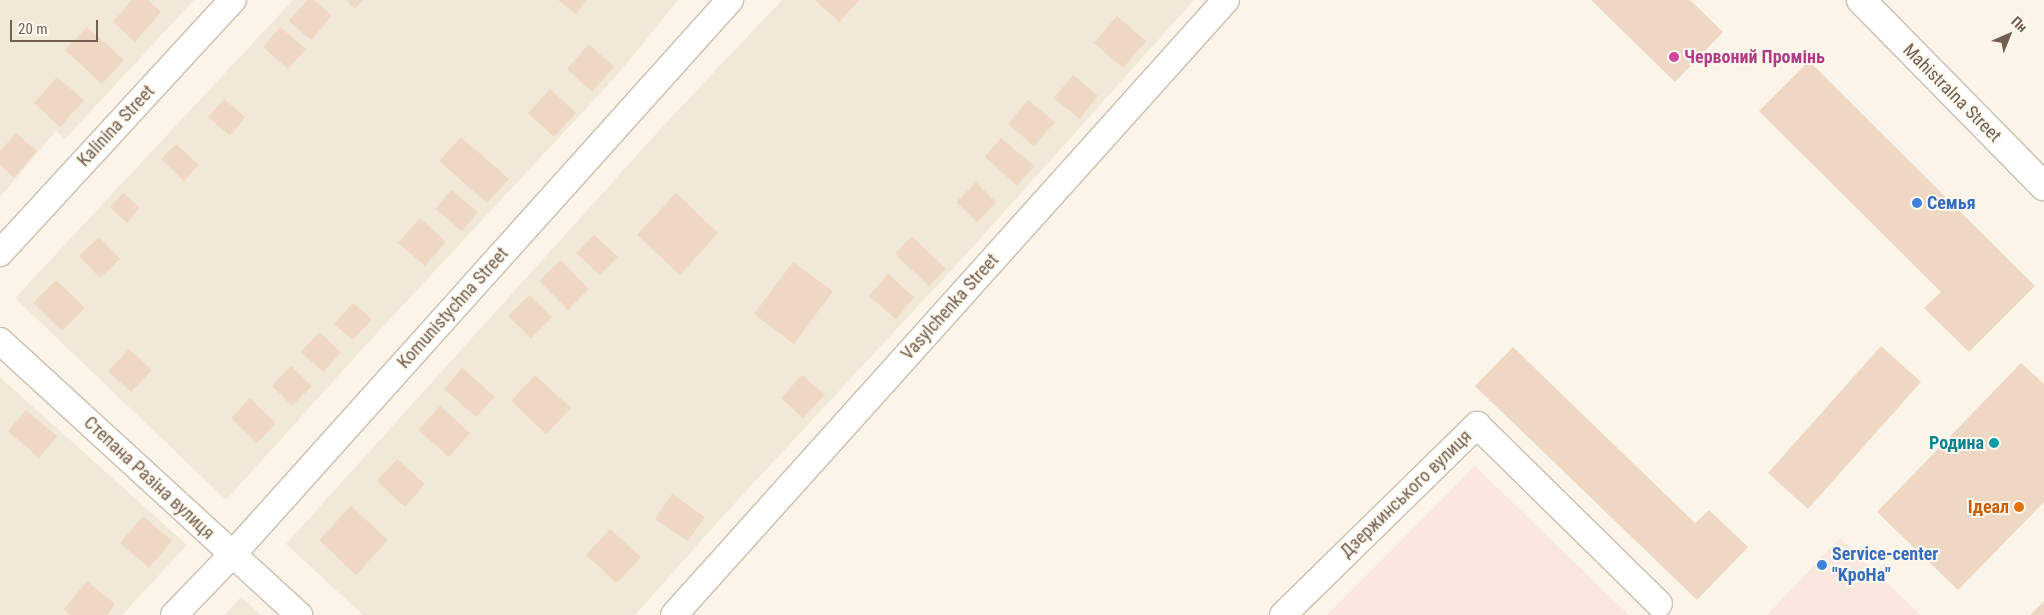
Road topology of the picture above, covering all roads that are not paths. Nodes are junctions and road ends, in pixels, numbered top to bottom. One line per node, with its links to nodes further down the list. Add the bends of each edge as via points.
1 (233, 0): 6 (street, Kalinina Street)
2 (730, 0): 8 (street, Komunistychna Street)
3 (1226, 0): 12 (street, Vasylchenka Street)
4 (1861, 0): 5 (street, Mahistralna Street)
5 (2044, 186)
6 (0, 253)
7 (0, 341): 8 (street, Степана Разіна вулиця)
8 (232, 555): 10 (street, Komunistychna Street); 11 (street, Степана Разіна вулиця)
9 (1659, 604): 13 (street, Дзержинського вулиця, via 1477,425)
10 (174, 615)
11 (299, 615)
12 (674, 615)
13 (1283, 615)

